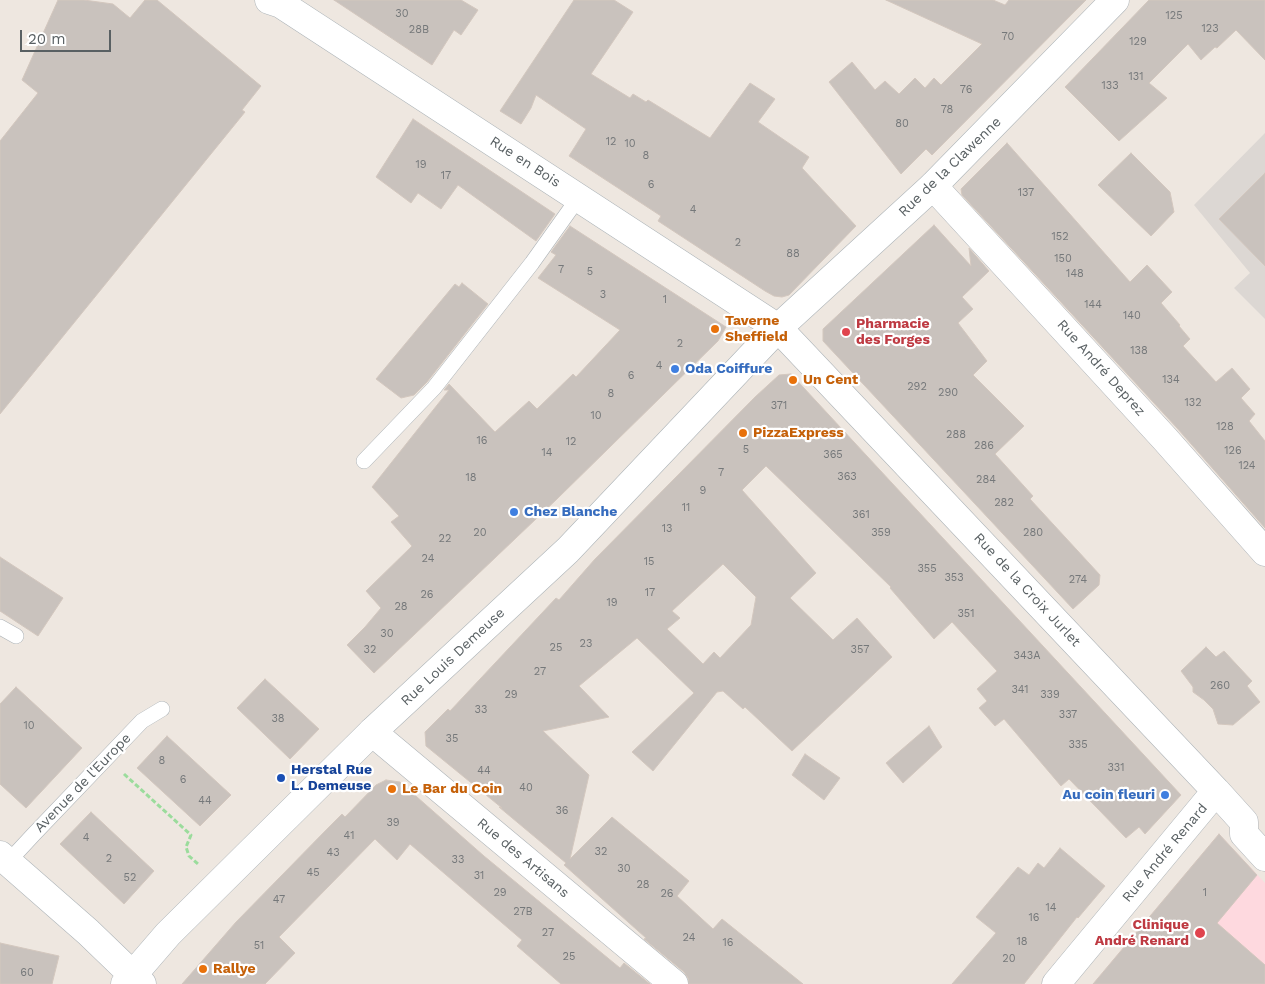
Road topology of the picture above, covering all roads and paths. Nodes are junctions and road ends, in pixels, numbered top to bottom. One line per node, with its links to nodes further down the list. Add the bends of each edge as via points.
1 (269, 0): 4 (street, Rue en Bois, via 281,4)
2 (1115, 0): 3 (street, Rue de la Clawenne)
3 (933, 186): 5 (street, Rue de la Clawenne); 7 (street, Rue André Deprez, via 1166,439)
4 (579, 197): 5 (street, Rue en Bois); 6 (lane, via 434,388)
5 (778, 328): 11 (street, Rue Louis Demeuse, via 568,550); 13 (street, Rue de la Croix Jurlet)
6 (364, 461)
7 (1265, 552)
8 (0, 627): 9 (lane)
9 (16, 636)
10 (162, 709): 12 (lane, Avenue de l'Europe, via 142,721)
11 (372, 732): 16 (street, Rue Louis Demeuse); 18 (street, Rue des Artisans)
12 (106, 759): 15 (lane, Avenue de l'Europe); 16 (path, via 191,835 186,847 189,856)
13 (1216, 791): 14 (street, Rue de la Croix Jurlet, via 1244,822 1244,834); 19 (street, Rue André Renard)
14 (1265, 856)
15 (4, 859): 17 (street, Avenue de l'Europe, via 88,932)
16 (218, 884): 17 (street, Rue Louis Demeuse, via 168,934)
17 (133, 981)
18 (674, 984)
19 (1056, 984)

